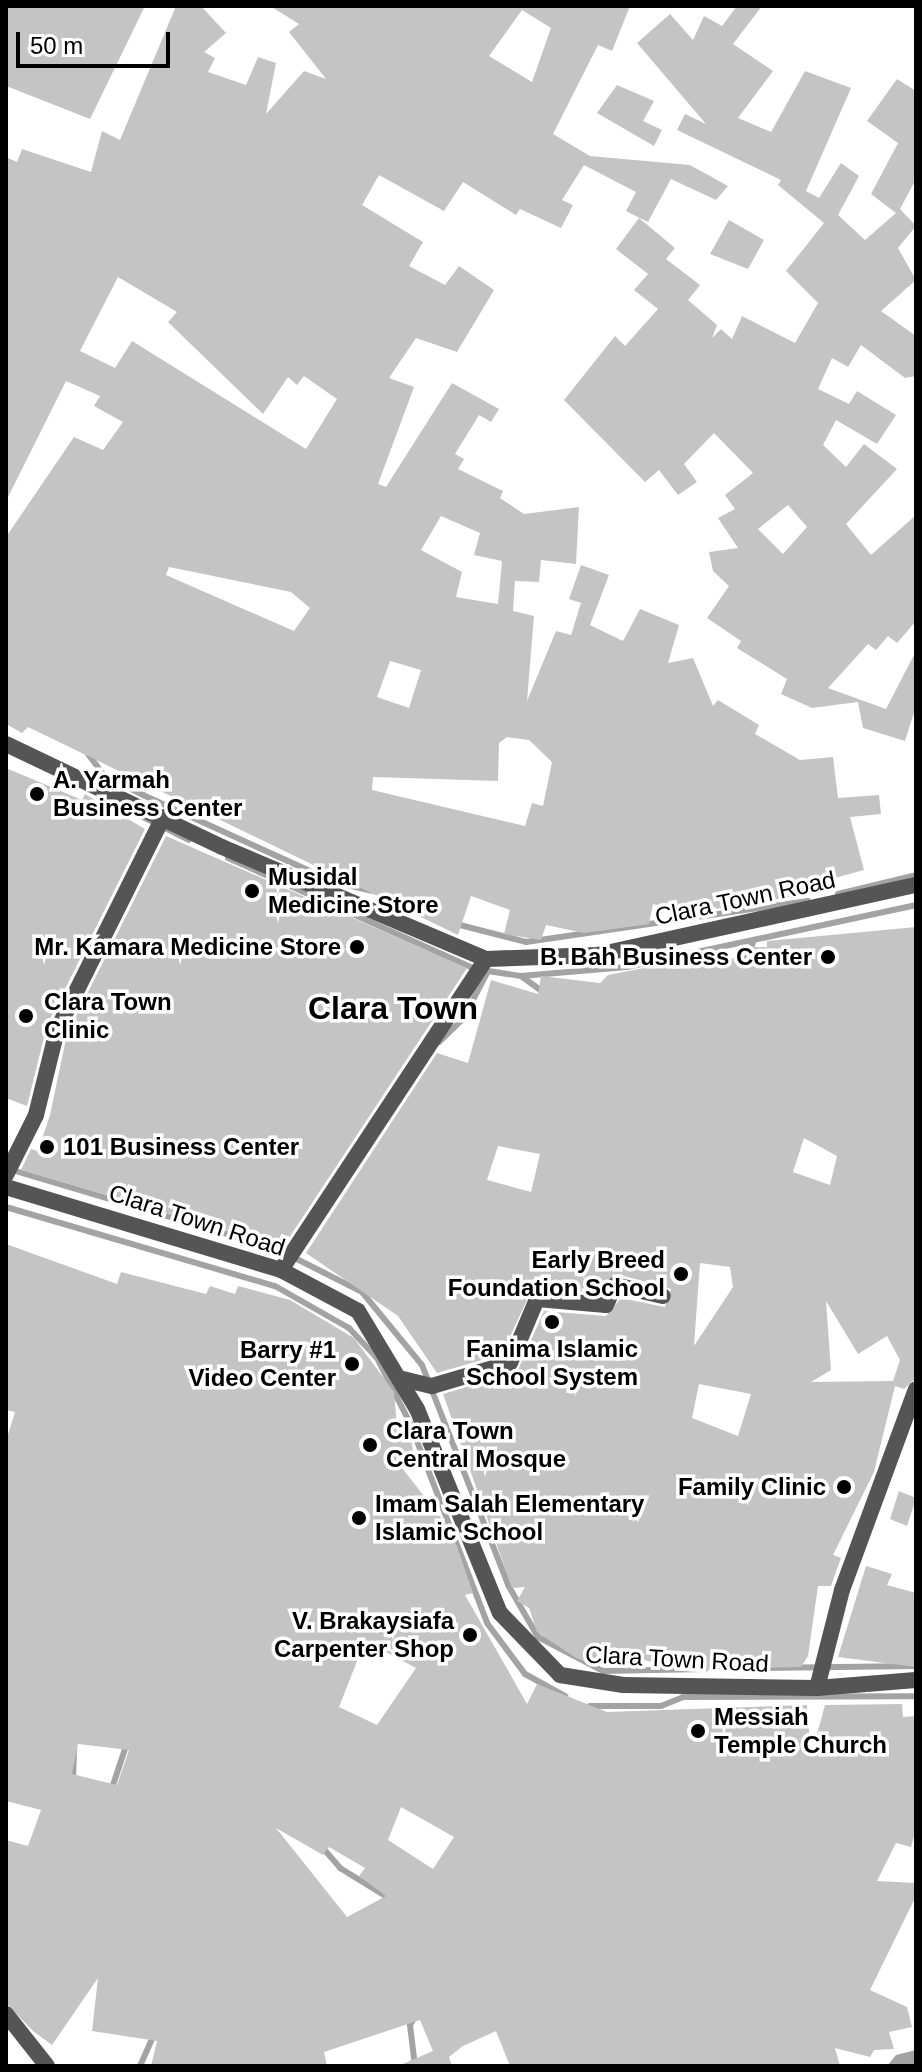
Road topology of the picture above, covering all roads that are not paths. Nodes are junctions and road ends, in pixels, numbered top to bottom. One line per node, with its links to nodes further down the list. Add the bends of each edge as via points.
1 (7, 746): 2 (street, Clara Town Road)
2 (163, 817): 4 (street, Clara Town Road); 5 (street, via 57,1030 36,1115)
3 (916, 885): 4 (street, Clara Town Road, via 597,955)
4 (486, 959): 7 (street)
5 (6, 1175)
6 (6, 1187): 7 (street, Clara Town Road)
7 (281, 1270): 9 (street, Clara Town Road, via 358,1311)
8 (663, 1296): 9 (street, via 615,1285 606,1305 537,1299 510,1363 432,1386)
9 (403, 1379): 12 (street, Clara Town Road, via 500,1613 560,1675 623,1685)
10 (916, 1389): 12 (street, via 842,1590)
11 (916, 1680): 12 (street, Clara Town Road)
12 (817, 1688)
13 (6, 2014): 14 (street)
14 (47, 2066)

